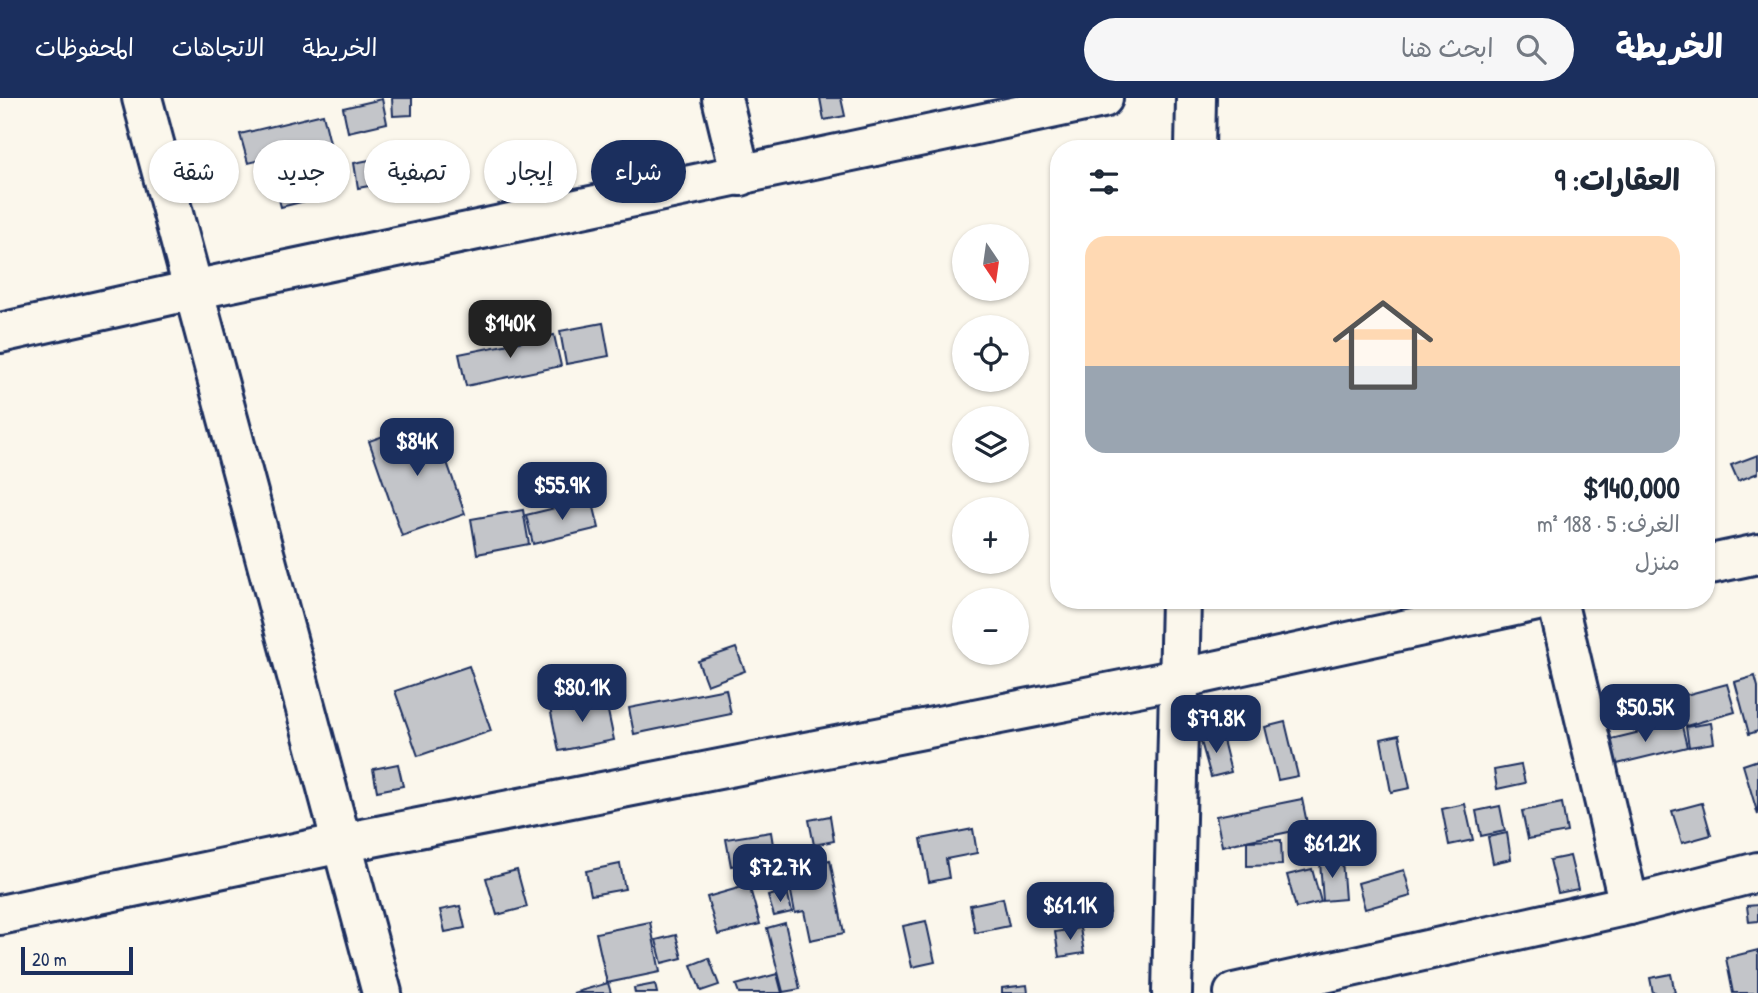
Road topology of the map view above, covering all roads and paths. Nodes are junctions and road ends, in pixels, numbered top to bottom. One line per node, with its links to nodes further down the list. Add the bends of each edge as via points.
1 (142, 98): 7 (street)
2 (722, 98): 6 (street)
3 (1103, 98): 6 (street)
4 (1196, 98): 5 (street)
5 (1195, 140)
6 (741, 176): 7 (street)
7 (193, 289): 8 (street); 15 (street)
8 (0, 333)
9 (1758, 554): 10 (street)
10 (1715, 563)
11 (1181, 609): 14 (street)
12 (1501, 609): 14 (street)
13 (1559, 609): 17 (street)
14 (1178, 680): 15 (street); 21 (street)
15 (342, 843): 18 (street); 20 (street)
16 (1758, 872): 17 (street)
17 (1629, 905): 19 (street)
18 (0, 915)
19 (1322, 983): 22 (street)
20 (382, 993)
21 (1172, 993)
22 (1234, 993)

